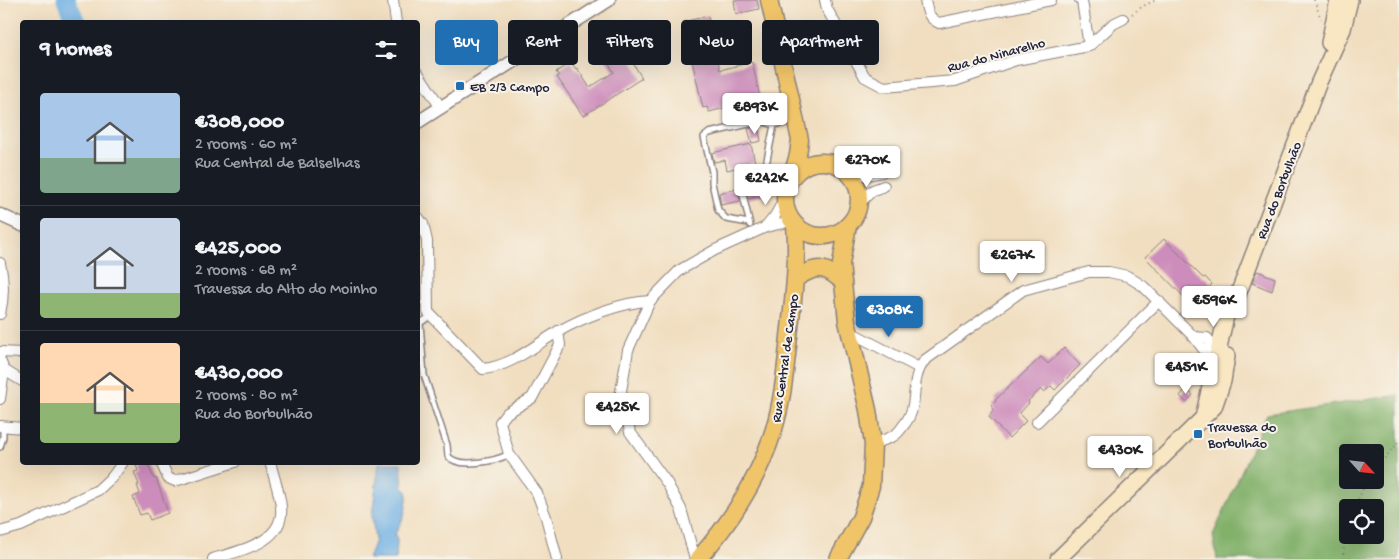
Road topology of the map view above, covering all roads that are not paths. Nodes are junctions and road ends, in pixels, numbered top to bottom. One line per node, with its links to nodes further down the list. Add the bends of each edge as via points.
1 (393, 0): 11 (street)
2 (609, 0): 15 (street)
3 (768, 0): 17 (main road)
4 (825, 0): 12 (street, Rua do Ninarelho, via 865,77 884,87 955,81 1016,60)
5 (925, 0): 6 (street, via 928,14 938,23)
6 (1051, 0)
7 (1080, 0): 12 (street)
8 (1338, 0): 14 (main road, Rua do Borbulhão)
9 (1350, 0): 14 (main road, Rua do Borbulhão, via 1343,29)
10 (1123, 19): 12 (street)
11 (396, 20)
12 (1089, 46)
13 (420, 76): 15 (street)
14 (1320, 82): 45 (main road, Rua do Borbulhão, via 1236,297)
15 (441, 108): 16 (street)
16 (420, 121)
17 (796, 121): 18 (lane); 19 (main road)
18 (774, 125): 33 (lane, via 764,174 740,182); 33 (lane, via 762,121 709,133 704,138 718,210 726,219)
19 (800, 140): 20 (main road); 23 (main road)
20 (827, 162): 22 (main road); 23 (main road, via 807,165)
21 (882, 172): 22 (street, via 867,176)
22 (850, 174): 26 (main road, via 856,185)
23 (791, 178): 25 (main road)
24 (884, 186): 26 (street, via 873,190)
25 (785, 198): 29 (main road, via 785,206); 32 (street)
26 (858, 204): 31 (main road)
27 (0, 216): 30 (street)
28 (420, 220): 42 (street, via 427,241 428,312)
29 (794, 223): 32 (street); 34 (main road, via 809,234); 38 (main road, Rua Central de Campo)
30 (20, 224)
31 (848, 225): 34 (main road, via 836,233); 36 (main road)
32 (766, 227): 33 (street)
33 (751, 228): 39 (street, via 680,270)
34 (819, 236): 36 (main road, via 829,244); 38 (main road, Rua Central de Campo, via 804,258)
35 (0, 263): 41 (street, via 3,299)
36 (841, 264): 37 (main road)
37 (843, 282): 38 (main road, via 822,268 811,269); 44 (main road)
38 (797, 283): 66 (main road, Rua Central de Campo, via 774,428 758,470 734,515)
39 (650, 301): 43 (street, via 636,301 585,318); 66 (street, via 628,350 622,391 630,432 668,482 681,510)
40 (1159, 301): 45 (street, via 1194,337 1207,338); 49 (street, via 1127,276 1109,272 1080,274 1023,290 925,360); 53 (street)
41 (0, 314)
42 (432, 316): 43 (street, via 483,369 495,368); 58 (lane, via 420,323 424,375 448,456 462,462 491,461)
43 (558, 332): 58 (street, via 560,345 532,398 507,413 500,422)
44 (850, 334): 49 (street); 56 (main road)
45 (1223, 350): 52 (main road, Rua do Borbulhão); 52 (main road, Rua do Borbulhão, via 1223,382 1214,407)
46 (0, 352): 47 (street)
47 (20, 353)
48 (2, 365): 50 (street); 51 (street)
49 (919, 368): 56 (street, via 910,418 896,435)
50 (20, 379)
51 (0, 399)
52 (1203, 418): 68 (main road, Rua do Borbulhão)
53 (1037, 422)
54 (1, 425): 55 (street); 57 (lane, via 3,437)
55 (20, 428)
56 (873, 444): 67 (main road, via 872,486 861,517)
57 (0, 447)
58 (509, 454): 65 (street, via 537,493)
59 (121, 465): 63 (street, via 98,490 21,526)
60 (162, 465): 61 (street, via 168,478 175,481)
61 (226, 465)
62 (271, 465): 64 (street, via 282,508 273,532 262,542)
63 (0, 532)
64 (213, 559)
65 (557, 559)
66 (696, 559)
67 (838, 559)
68 (1058, 559)

